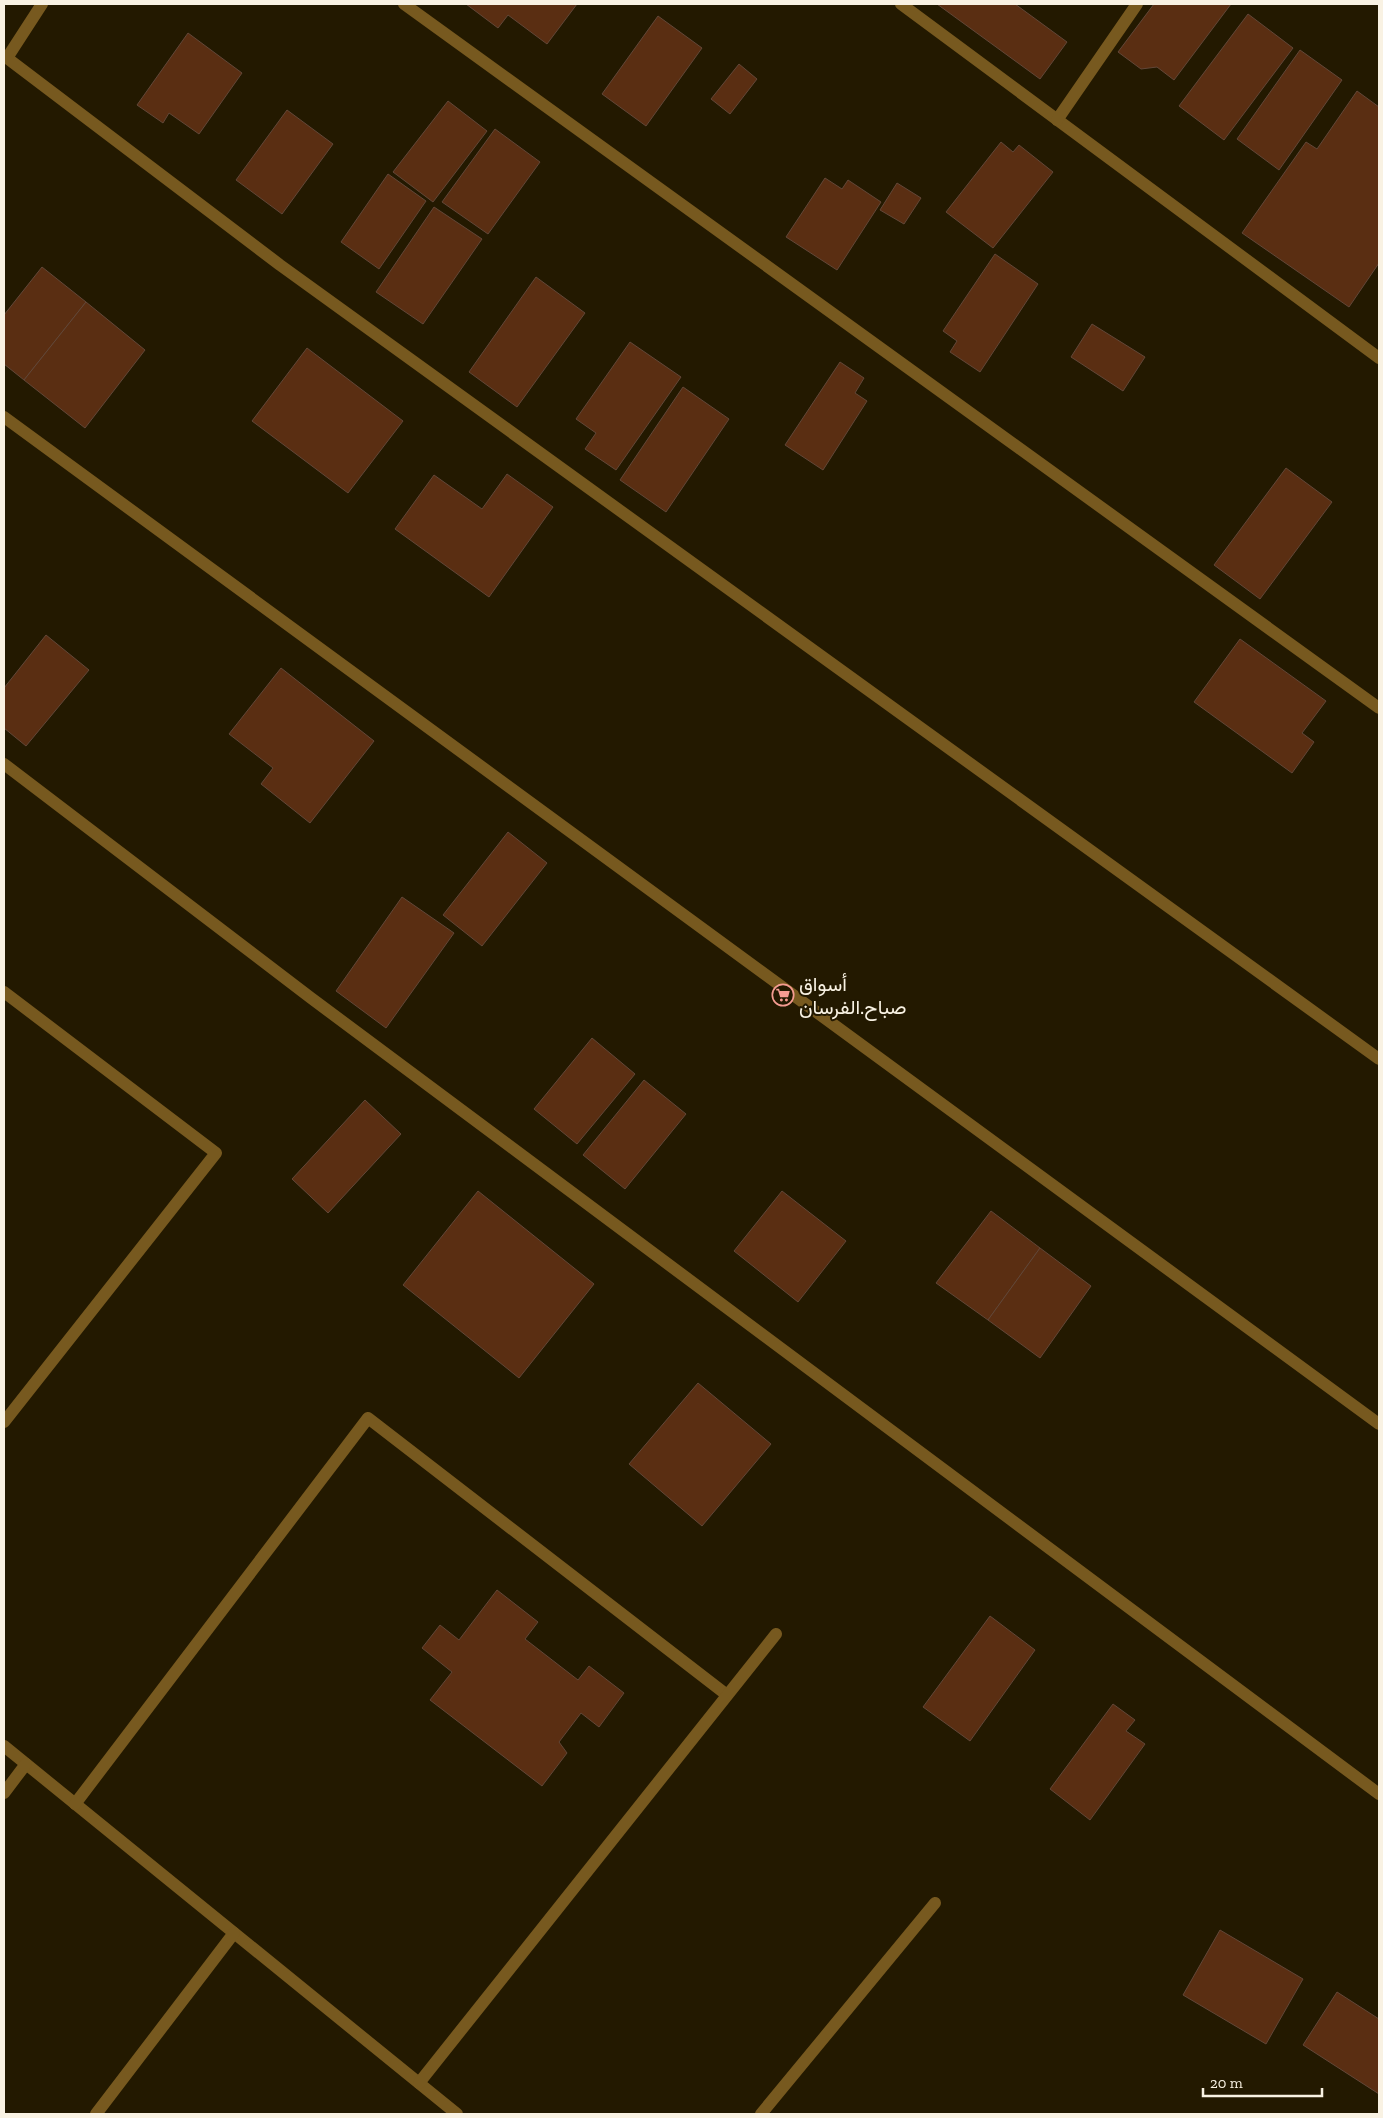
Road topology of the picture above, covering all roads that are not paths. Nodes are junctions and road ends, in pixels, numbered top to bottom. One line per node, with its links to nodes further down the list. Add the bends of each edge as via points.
1 (42, 4): 11 (street, via 6,58 280,265)
2 (404, 4): 8 (street)
3 (901, 4): 5 (street)
4 (1137, 4): 5 (street)
5 (1057, 120): 6 (street)
6 (1379, 358)
7 (4, 417): 13 (street)
8 (1379, 708)
9 (4, 764): 19 (street, via 311,998)
10 (4, 992): 12 (street, via 216,1153)
11 (1379, 1060)
12 (4, 1422)
13 (1379, 1424)
14 (776, 1634): 15 (street)
15 (727, 1695): 20 (street, via 368,1418); 23 (street)
16 (4, 1746): 17 (street)
17 (26, 1764): 18 (street); 20 (street)
18 (4, 1793)
19 (1379, 1794)
20 (75, 1804): 22 (street)
21 (935, 1903): 26 (street)
22 (234, 1933): 23 (street); 24 (street)
23 (419, 2083): 25 (street)
24 (96, 2114)
25 (457, 2114)
26 (761, 2114)

